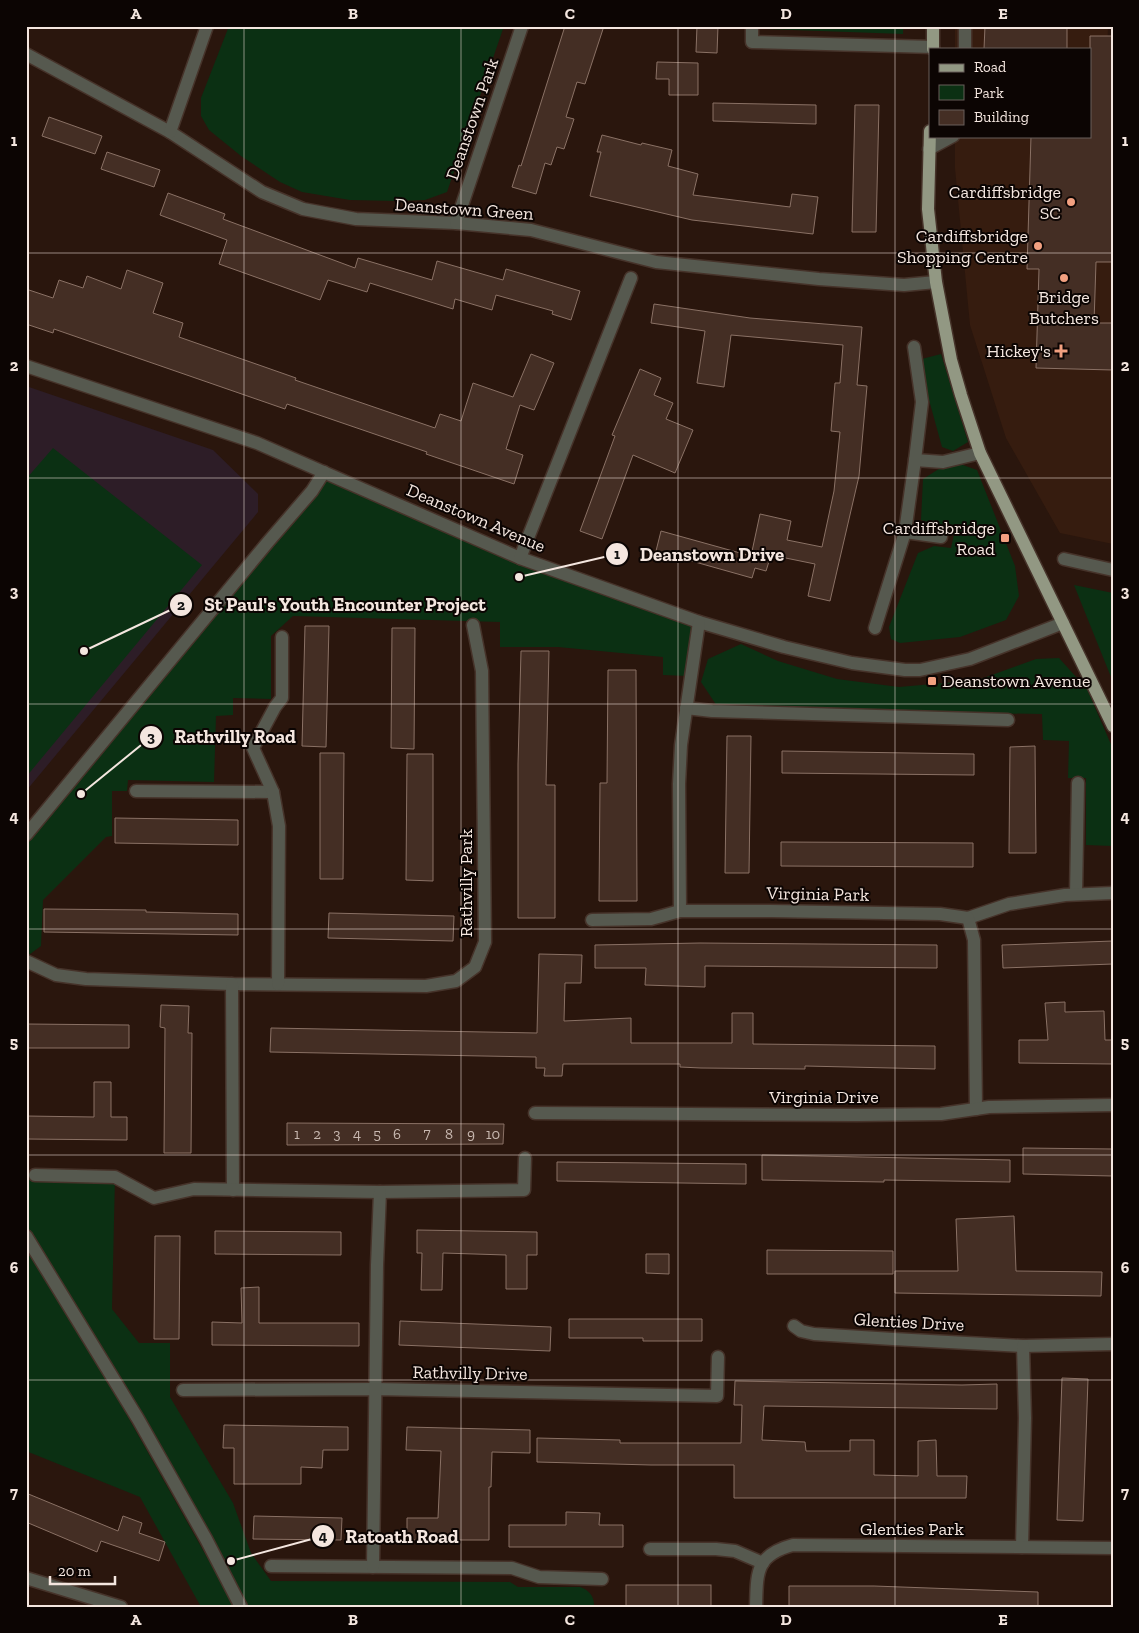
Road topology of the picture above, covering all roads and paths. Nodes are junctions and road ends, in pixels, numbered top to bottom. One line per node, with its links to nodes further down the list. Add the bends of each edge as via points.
1 (207, 26): 9 (street)
2 (522, 26): 13 (street, Deanstown Park)
3 (752, 26): 6 (street, via 752,42)
4 (933, 26): 6 (main road)
5 (965, 26): 7 (street)
6 (933, 48)
7 (965, 48)
8 (26, 54): 9 (street, Deanstown Green)
9 (170, 132): 13 (street, Deanstown Green, via 262,192 303,209 356,219)
10 (930, 138): 12 (main road)
11 (948, 138): 12 (street)
12 (929, 149): 15 (main road, via 928,209)
13 (456, 223): 15 (street, Deanstown Green, via 531,230 656,262 819,279 904,285)
14 (631, 278): 23 (street)
15 (936, 282): 18 (main road, via 952,366)
16 (914, 347): 19 (street, via 922,402)
17 (26, 366): 20 (street, Deanstown Avenue, via 257,443)
18 (980, 453): 19 (street, via 943,462); 27 (main road)
19 (915, 460): 21 (street)
20 (324, 472): 23 (street, Deanstown Avenue); 37 (street)
21 (905, 532): 22 (street); 29 (street)
22 (940, 537)
23 (520, 558): 26 (street, Deanstown Avenue)
24 (1064, 559): 25 (street)
25 (1113, 570)
26 (699, 622): 27 (street, Deanstown Avenue, via 852,663 905,670 920,670 970,659); 31 (street)
27 (1063, 622): 33 (main road)
28 (474, 625): 45 (street, Rathvilly Park, via 482,671 485,942 475,967 456,981 426,986)
29 (876, 628)
30 (282, 636): 36 (street, via 282,698 253,748)
31 (686, 708): 32 (street); 40 (street, via 679,784)
32 (1008, 720)
33 (1113, 726)
34 (1078, 783): 39 (street)
35 (136, 790): 36 (street)
36 (272, 792): 45 (street, via 279,826)
37 (26, 835)
38 (1113, 893): 39 (street)
39 (1076, 894): 41 (street, via 1009,904)
40 (680, 911): 41 (street, Virginia Park, via 940,914); 42 (street, via 651,919)
41 (968, 918): 47 (street, via 974,940)
42 (592, 920)
43 (26, 961): 44 (street, Rathvilly Park, via 56,975 86,979)
44 (232, 984): 45 (street, Rathvilly Park); 51 (street)
45 (278, 984)
46 (1113, 1105): 47 (street, Virginia Drive)
47 (976, 1109): 48 (street, Virginia Drive, via 940,1114 857,1115)
48 (536, 1113)
49 (524, 1158): 52 (street, via 524,1190)
50 (35, 1175): 51 (street, via 115,1177 154,1198 194,1189)
51 (234, 1190): 52 (street)
52 (380, 1192): 58 (street)
53 (26, 1236): 69 (street, via 138,1419)
54 (794, 1326): 56 (street, Glenties Drive, via 814,1334)
55 (1113, 1344): 56 (street, Glenties Drive)
56 (1023, 1346): 60 (street)
57 (718, 1357): 58 (street, Rathvilly Drive, via 717,1396)
58 (376, 1389): 59 (street, Rathvilly Drive); 65 (street)
59 (184, 1390)
60 (1022, 1547): 61 (street, Glenties Park); 63 (street, Glenties Park, via 794,1545 780,1549)
61 (1113, 1548)
62 (650, 1549): 63 (street, via 735,1550)
63 (763, 1563): 70 (street, via 757,1575)
64 (271, 1566): 65 (street)
65 (373, 1567): 67 (street, via 512,1568 539,1577)
66 (26, 1578): 68 (street)
67 (602, 1579)
68 (120, 1607)
69 (241, 1607)
70 (756, 1607)

